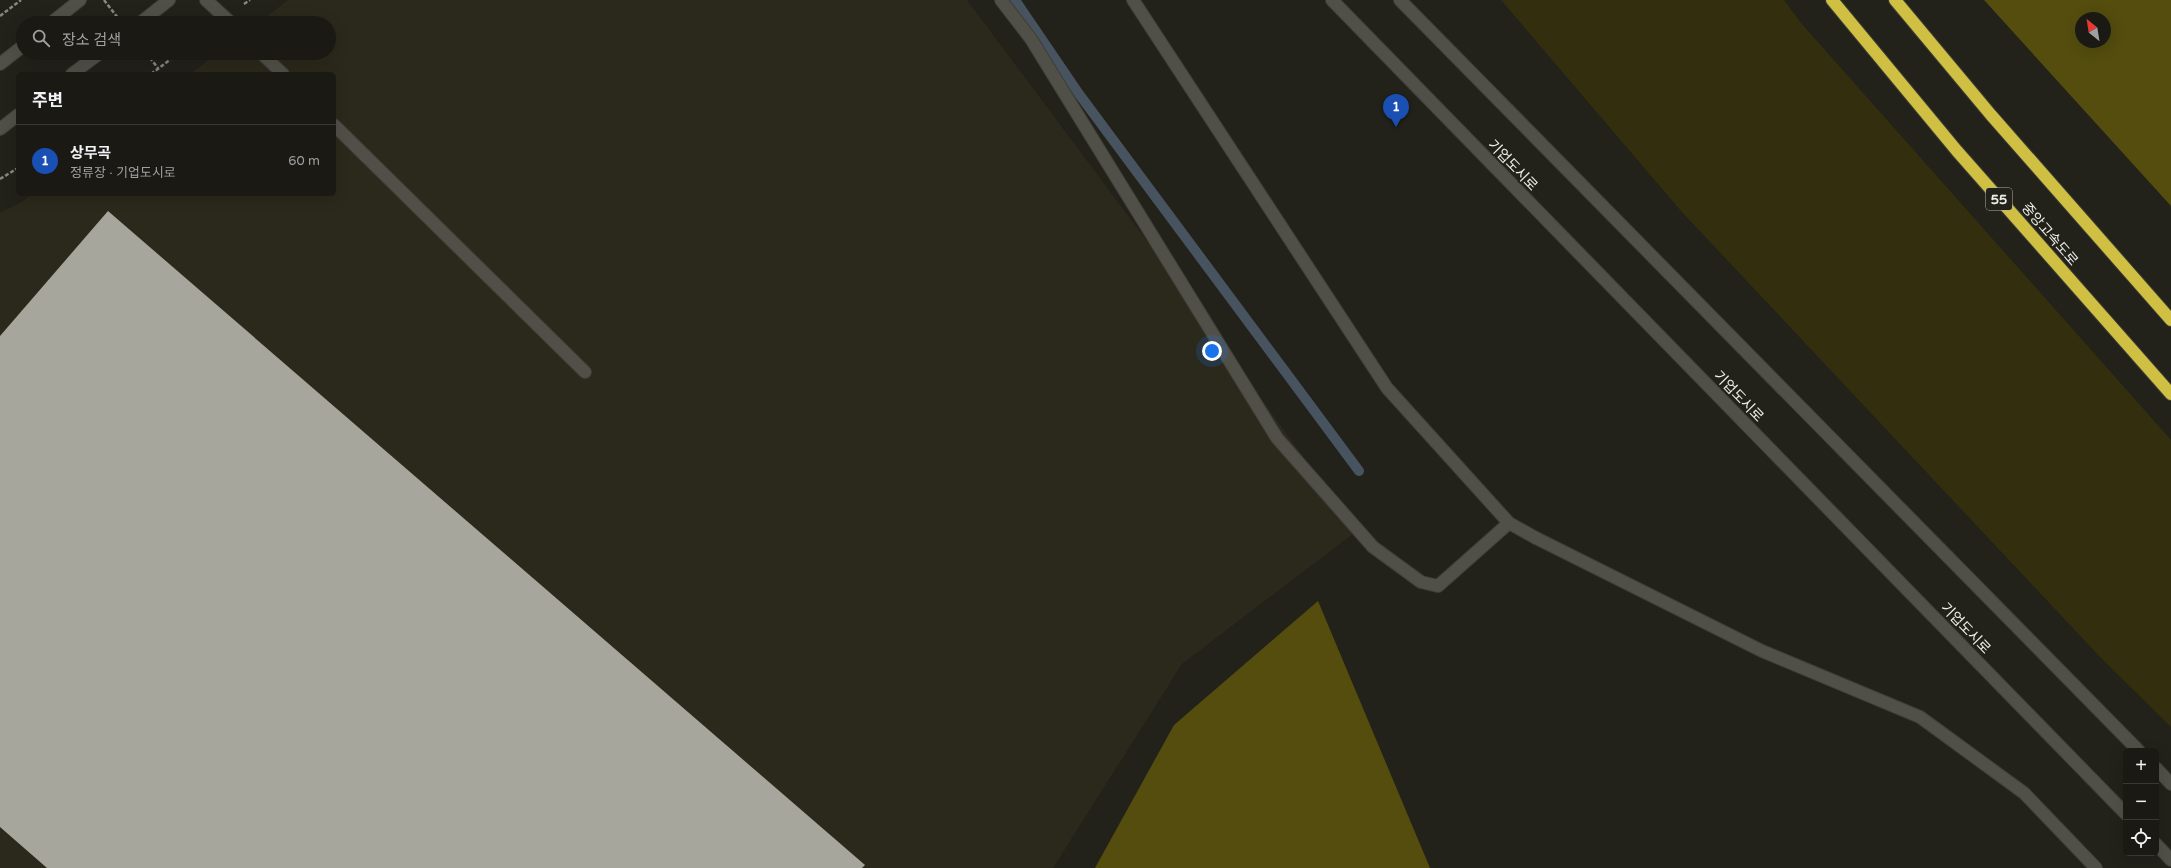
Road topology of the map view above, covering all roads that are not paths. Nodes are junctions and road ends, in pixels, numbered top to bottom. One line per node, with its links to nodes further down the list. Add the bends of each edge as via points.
1 (80, 0): 10 (street)
2 (169, 0): 11 (street)
3 (206, 0): 12 (street)
4 (1001, 0): 25 (street, via 1035,46 1277,438 1374,547 1421,582 1438,586)
5 (1133, 0): 25 (street, via 1387,388)
6 (1332, 0): 29 (street, 기업도시로)
7 (1400, 0): 26 (street)
8 (1832, 0): 24 (highway, 중앙고속도로 / 55, via 1957,151)
9 (1895, 0): 22 (highway, via 1991,116)
10 (61, 16)
11 (149, 16)
12 (223, 16)
13 (16, 51): 16 (street)
14 (91, 60): 17 (street)
15 (269, 60): 18 (street)
16 (0, 64)
17 (75, 72)
18 (281, 72)
19 (16, 117): 21 (street)
20 (336, 126): 23 (street)
21 (0, 129)
22 (2171, 320)
23 (585, 372)
24 (2171, 394)
25 (1509, 523): 32 (street, via 1762,652 1920,717 2024,793)
26 (2136, 748)
27 (2159, 771): 28 (street)
28 (2171, 784)
29 (2123, 811)
30 (2159, 847): 31 (street)
31 (2171, 860)
32 (2096, 868)

